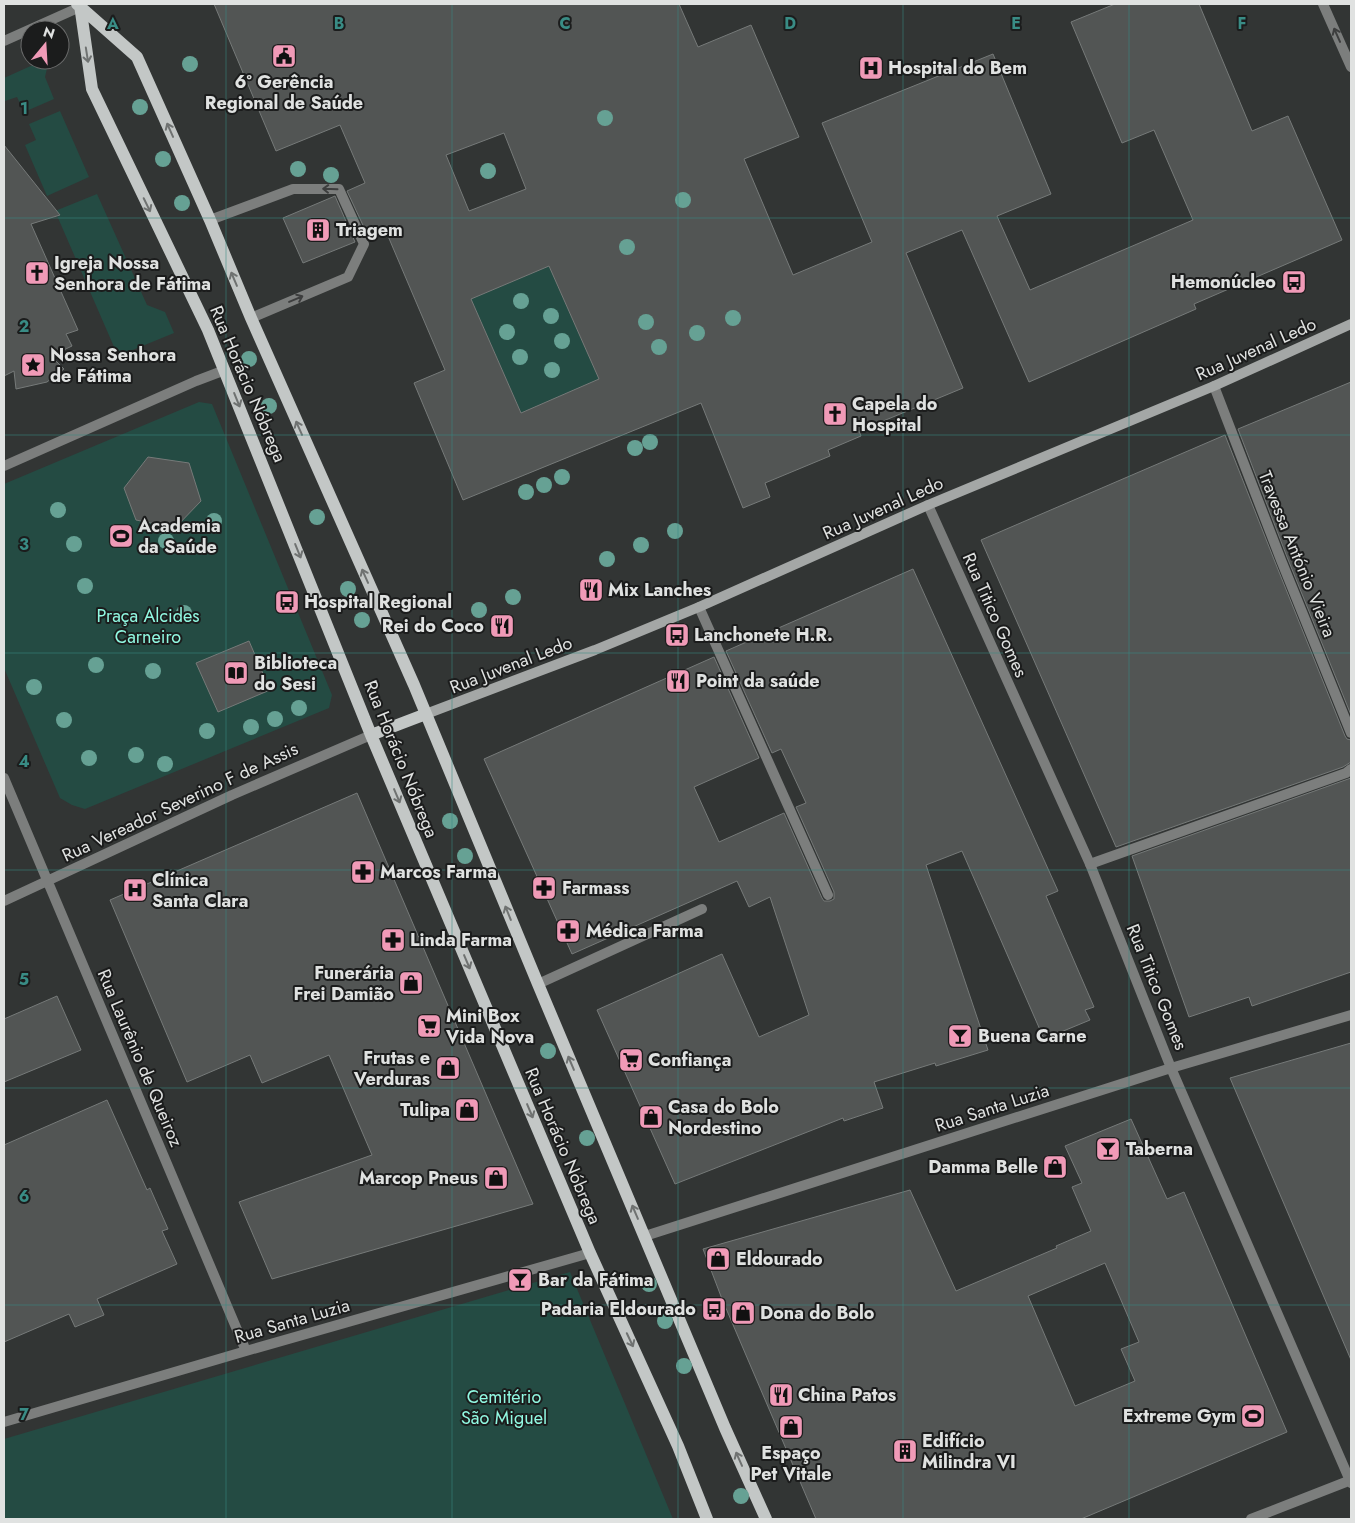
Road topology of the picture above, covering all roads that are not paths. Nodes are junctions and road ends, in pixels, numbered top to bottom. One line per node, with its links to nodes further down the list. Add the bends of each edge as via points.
1 (1323, 4): 4 (street, one-way to 1)
2 (81, 5): 3 (street); 5 (main road, Rua Horácio Nóbrega, one-way to 2, via 137,57); 8 (main road, Rua Horácio Nóbrega, one-way to 8, via 92,89)
3 (4, 41)
4 (1351, 67)
5 (210, 220): 6 (main road, Rua Horácio Nóbrega, one-way to 5); 6 (street, one-way to 5, via 348,277 364,244 339,189 293,189)
6 (251, 318): 13 (main road, Rua Horácio Nóbrega, one-way to 6)
7 (1351, 324): 9 (main road, Rua Juvenal Ledo)
8 (225, 370): 10 (street); 15 (main road, Rua Horácio Nóbrega, one-way to 15)
9 (1214, 386): 11 (main road, Rua Juvenal Ledo); 14 (street, Travessa António Vieira)
10 (4, 466)
11 (928, 505): 12 (main road, Rua Juvenal Ledo); 18 (street, Rua Titico Gomes)
12 (699, 607): 13 (main road, Rua Juvenal Ledo); 20 (street)
13 (426, 714): 15 (main road); 23 (main road, Rua Horácio Nóbrega, one-way to 13)
14 (1351, 733)
15 (371, 735): 19 (street, Rua Vereador Severino F de Assis, via 232,795); 27 (main road, Rua Horácio Nóbrega, one-way to 27)
16 (1351, 769): 18 (street)
17 (4, 778): 19 (street, Rua Laurênio de Queiroz)
18 (1090, 864): 25 (street, Rua Titico Gomes)
19 (48, 881): 21 (street, Rua Vereador Severino F de Assis); 28 (street, Rua Laurênio de Queiroz)
20 (828, 894)
21 (4, 901)
22 (702, 909): 23 (street)
23 (538, 984): 26 (main road, one-way to 23)
24 (1351, 1015): 25 (street, Rua Santa Luzia)
25 (1171, 1068): 26 (street, Rua Santa Luzia); 30 (street, Rua Titico Gomes)
26 (645, 1236): 32 (main road, one-way to 26)
27 (590, 1253): 28 (street, Rua Santa Luzia); 31 (main road, Rua Horácio Nóbrega, one-way to 31)
28 (246, 1350): 29 (street, Rua Santa Luzia)
29 (4, 1422)
30 (1351, 1481): 33 (street)
31 (708, 1519)
32 (766, 1519)
33 (1251, 1519)

